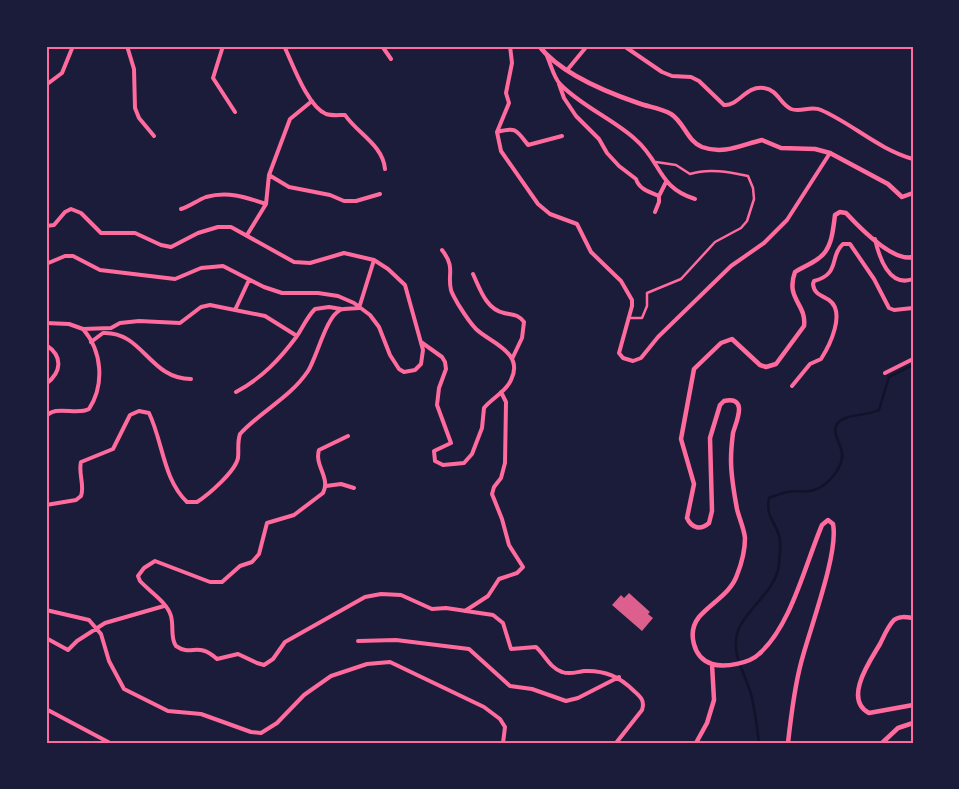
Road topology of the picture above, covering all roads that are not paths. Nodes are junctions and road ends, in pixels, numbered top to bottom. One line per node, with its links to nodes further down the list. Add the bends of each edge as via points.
1 (73, 46): 13 (street, via 62,72)
2 (127, 46): 18 (street, via 134,69 136,112)
3 (224, 46): 16 (street, via 213,78)
4 (382, 46): 11 (street)
5 (510, 46): 17 (street, via 512,63 506,93 509,103)
6 (539, 46): 10 (street)
7 (587, 46): 12 (street)
8 (624, 46): 21 (street, via 667,74 699,81 724,105 733,103 747,91 764,88 776,93 793,110 817,108 873,142)
9 (284, 47): 15 (street)
10 (547, 56): 12 (street); 14 (street)
11 (391, 59)
12 (568, 69): 20 (street, via 604,90 666,111 701,146 728,150 762,140 781,148 816,149)
13 (46, 84)
14 (560, 84): 22 (street, via 636,139); 28 (street, via 564,98 607,153 644,190)
15 (312, 101): 23 (street, via 325,114 345,115 381,154); 24 (street, via 290,118)
16 (235, 112)
17 (496, 132): 19 (street, via 517,131 528,145); 47 (street, via 502,151 538,204 550,214 576,224 591,252 621,281 632,300)
18 (154, 136)
19 (562, 136)
20 (830, 153): 26 (street, via 888,184 902,197); 47 (street, via 787,220 764,243 731,266 658,337 641,358 633,361 619,353)
21 (913, 159)
22 (656, 162): 25 (street); 47 (street, via 676,165 690,174 712,170 748,176 754,199 747,221 741,228 714,242 681,278 648,293 642,318)
23 (385, 169)
24 (269, 175): 27 (street, via 289,187 344,201); 30 (street)
25 (666, 182): 28 (street); 29 (street, via 672,189)
26 (913, 193)
27 (380, 194)
28 (659, 196): 32 (street)
29 (695, 200)
30 (266, 204): 31 (street, via 237,194 204,198); 34 (street)
31 (181, 209)
32 (655, 212)
33 (46, 226): 34 (street, via 54,225 71,209 81,213 101,233 134,233 165,246 175,246 198,232 224,226)
34 (247, 235): 38 (street, via 294,262 310,263 344,253)
35 (875, 239): 37 (street, via 899,256); 41 (street, via 882,262 893,277); 74 (street, via 846,213 835,215 826,252 795,272 791,288 804,318 804,326 776,364 760,365 732,339 721,343 694,369 681,439 694,484 687,518 695,527 705,526 711,517 710,438 720,404 724,400 732,401 738,405 740,414 731,460 737,508 745,538 742,557 733,584 697,620 692,637 698,652)
36 (442, 250): 55 (street, via 448,258 452,272 451,289 459,305 477,329 501,344)
37 (913, 257)
38 (374, 260): 43 (street); 52 (street, via 405,284)
39 (46, 264): 42 (street, via 72,256 100,270 175,279 201,268 223,266)
40 (473, 274): 55 (street, via 495,310 520,317 524,322)
41 (913, 279)
42 (249, 280): 43 (street, via 282,293 338,296); 46 (street)
43 (359, 308): 45 (street); 52 (street, via 370,315 379,327 399,369 410,372 418,367 423,354)
44 (913, 308): 59 (street, via 890,308 850,244 843,244 830,272 814,281 812,286 834,305 835,328 822,359 810,364)
45 (341, 309): 50 (street, via 315,309); 66 (street, via 329,322 317,354 298,384 240,434 235,464 219,484 197,502 187,502 173,484 154,424 148,413 139,411 130,415 113,449 81,462 81,496 76,500)
46 (235, 310): 49 (street, via 210,305 201,307 180,323 139,321 120,323 111,328); 50 (street, via 268,318)
47 (628, 318)
48 (46, 323): 49 (street, via 69,324)
49 (83, 329): 51 (street)
50 (297, 336): 60 (street, via 257,380)
51 (91, 342): 57 (street, via 103,333 121,335 172,377); 62 (street, via 100,363 92,404 83,412 54,411)
52 (421, 342): 61 (street, via 442,357 446,365 437,405 451,443 434,451 438,463 464,464 468,460 482,428 484,408)
53 (46, 345): 58 (street, via 58,355 59,364 58,371)
54 (913, 358): 56 (street)
55 (512, 359): 61 (street, via 512,380)
56 (885, 373)
57 (191, 380)
58 (47, 382)
59 (792, 386)
60 (236, 392)
61 (501, 392): 69 (street, via 506,402 505,463 492,494 509,545 523,567 499,580 488,596)
62 (46, 417)
63 (348, 436): 64 (street, via 318,450)
64 (326, 486): 65 (street, via 341,484); 67 (street, via 323,493 303,510 267,523 259,554 222,582 210,582 151,562 138,578)
65 (354, 488)
66 (46, 505)
67 (164, 606): 69 (street, via 170,613 174,631 172,640 179,648 207,650 218,659 238,654 264,664 285,642 365,597 402,595 428,608); 71 (street)
68 (46, 610): 71 (street, via 84,617)
69 (464, 611): 75 (street, via 493,615 503,624 511,649 536,648 551,665 564,673 592,671)
70 (913, 618): 76 (street, via 899,618 891,624 862,676 858,693 862,706 869,713)
71 (97, 627): 72 (street, via 68,650); 80 (street, via 109,661 124,689 168,711 201,714 261,733 331,676 367,664 390,662 484,707 505,727)
72 (46, 638)
73 (358, 641): 75 (street, via 396,640 469,649 510,686 532,689 566,701)
74 (712, 664): 82 (street, via 714,700); 83 (street, via 746,662 760,654 782,624 822,525 828,520 834,528 832,549 795,687)
75 (618, 677): 81 (street, via 641,697 643,706)
76 (913, 705)
77 (46, 709): 79 (street)
78 (913, 723): 84 (street, via 898,728)
79 (110, 743)
80 (503, 743)
81 (616, 743)
82 (696, 743)
83 (788, 743)
84 (882, 743)

